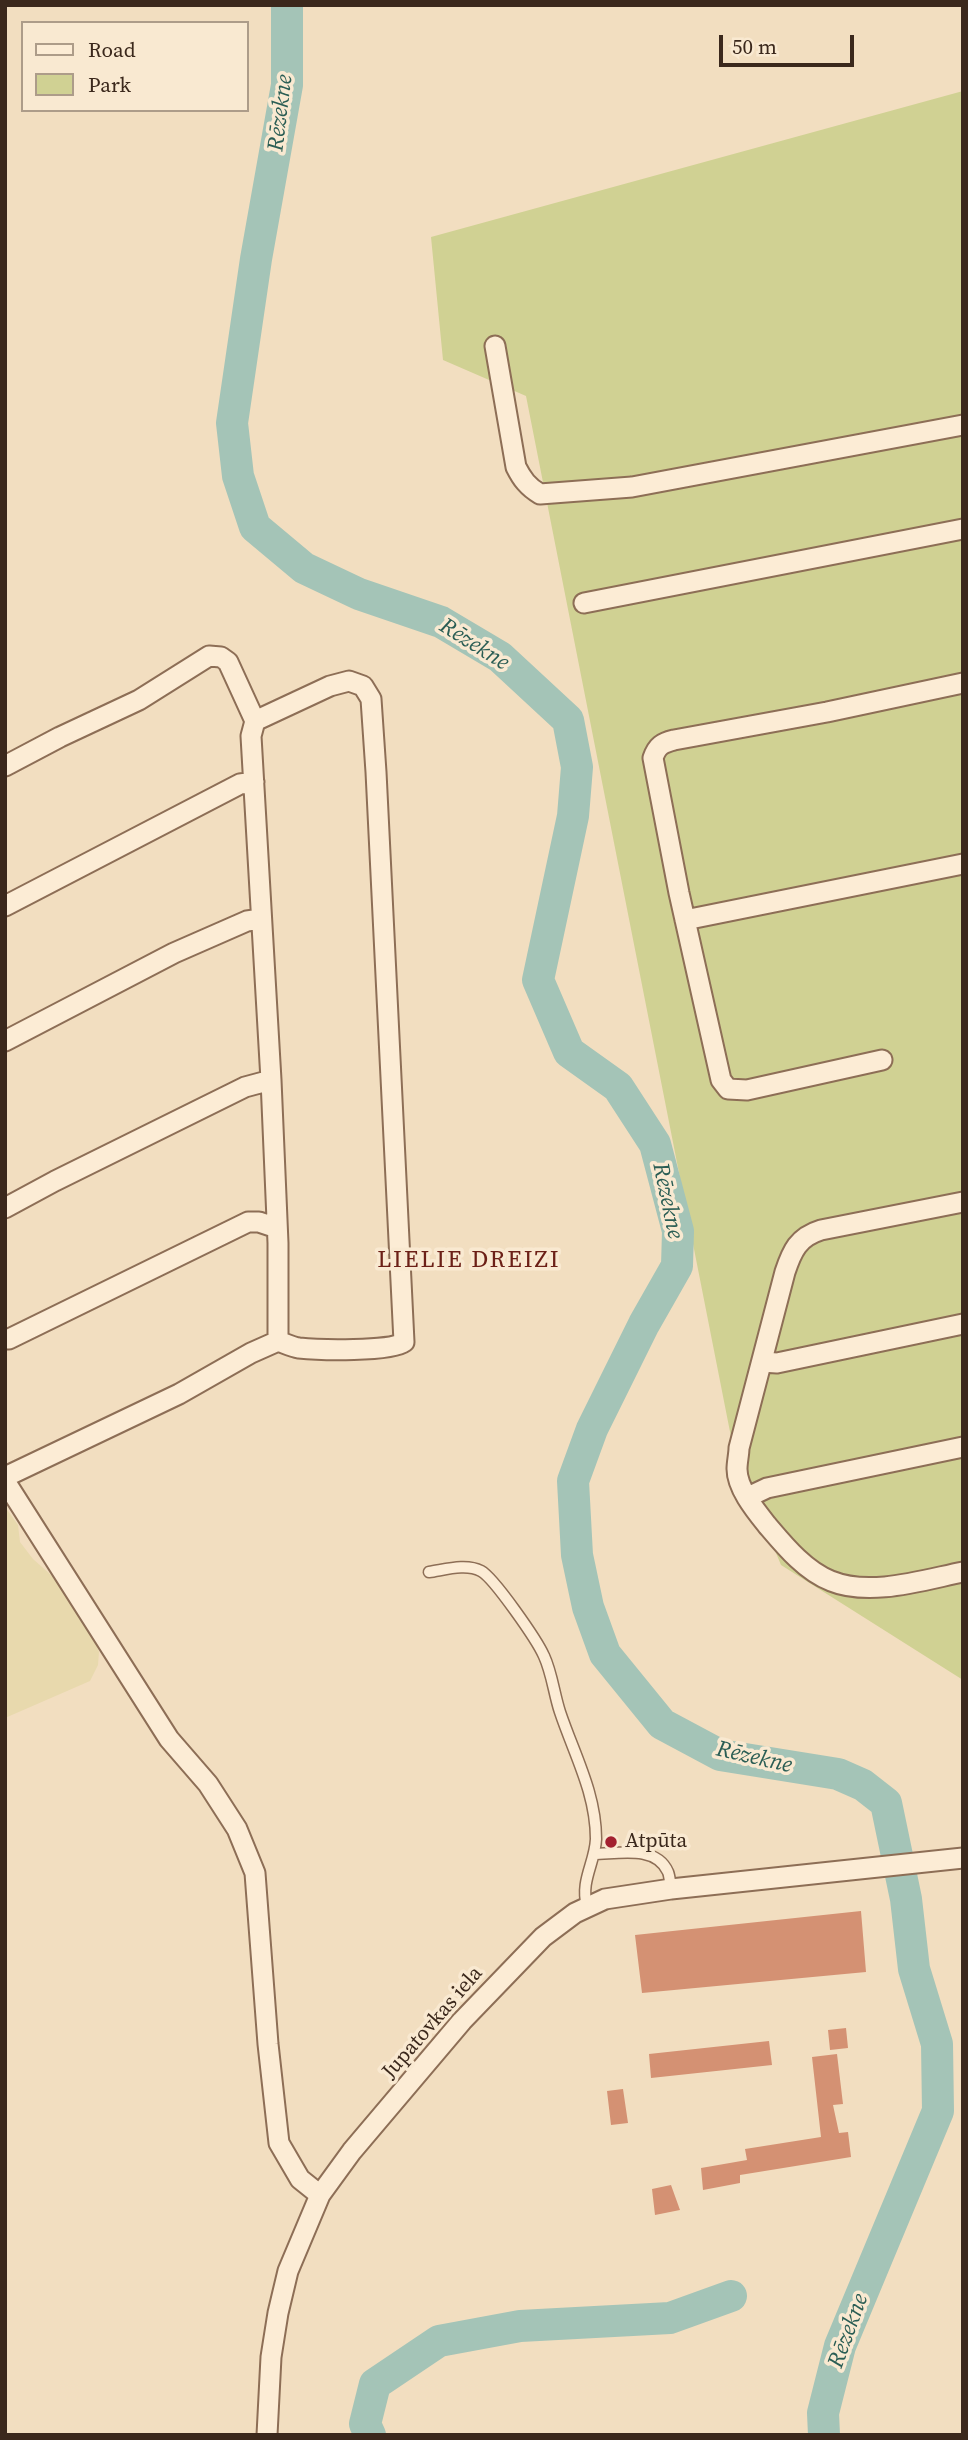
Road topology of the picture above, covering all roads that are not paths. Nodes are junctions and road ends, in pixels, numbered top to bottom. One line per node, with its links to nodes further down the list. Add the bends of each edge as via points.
1 (495, 346): 2 (street, via 516,467 540,494 632,487)
2 (963, 425)
3 (963, 529): 4 (street)
4 (584, 603)
5 (963, 683): 12 (street, via 662,743 653,758)
6 (255, 721): 7 (street, via 228,662 209,656 139,700); 8 (street, via 251,736); 21 (street, via 349,681 363,686 371,699 404,1342 368,1349 297,1348)
7 (5, 766)
8 (254, 782): 10 (street, via 240,784); 11 (street)
9 (963, 864): 12 (street)
10 (5, 906)
11 (261, 919): 13 (street, via 174,953); 15 (street)
12 (685, 920): 14 (street, via 716,1065 728,1089 747,1090)
13 (5, 1041)
14 (882, 1060)
15 (271, 1080): 17 (street, via 245,1087); 18 (street)
16 (963, 1202): 22 (street, via 809,1233 792,1250)
17 (5, 1208)
18 (277, 1228): 20 (street, via 248,1222); 21 (street)
19 (963, 1324): 22 (street, via 777,1363)
20 (9, 1339)
21 (278, 1341): 24 (street)
22 (762, 1362): 25 (street, via 739,1448 737,1471)
23 (963, 1447): 25 (street, via 767,1488)
24 (5, 1479): 32 (street, via 169,1739 208,1784 237,1829 255,1873 279,2143 300,2179)
25 (748, 1497): 27 (street, via 783,1544 831,1581 872,1587)
26 (429, 1572): 28 (lane, via 461,1567 478,1569 492,1578 544,1656 559,1710 589,1785)
27 (963, 1572)
28 (594, 1854): 30 (lane, via 625,1851 660,1861); 31 (lane, via 584,1882)
29 (961, 1858): 30 (street, Jupatovkas iela)
30 (671, 1889): 31 (street, Jupatovkas iela)
31 (587, 1906): 32 (street, Jupatovkas iela, via 543,1937 462,2021)
32 (320, 2195): 33 (street, Jupatovkas iela, via 288,2271 278,2313)
33 (267, 2435)

